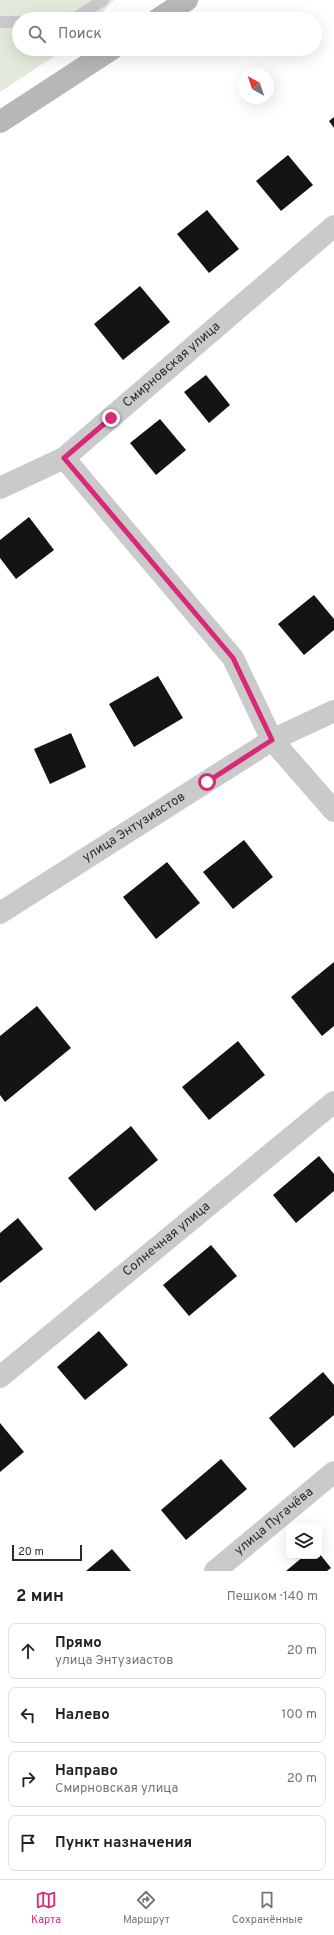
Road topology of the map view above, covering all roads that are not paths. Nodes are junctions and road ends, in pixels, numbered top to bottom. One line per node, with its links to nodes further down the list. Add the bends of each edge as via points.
1 (103, 0): 3 (lane)
2 (187, 0): 4 (main road)
3 (85, 12)
4 (169, 12)
5 (0, 22): 6 (lane)
6 (12, 22)
7 (101, 56): 8 (main road)
8 (0, 122)
9 (334, 226): 10 (street, Смирновская улица)
10 (64, 458): 11 (street, Смирновская улица); 13 (street, via 233,658)
11 (0, 488)
12 (334, 711): 13 (street, улица Энтузиастов)
13 (272, 740): 14 (street); 15 (street, улица Энтузиастов)
14 (334, 811)
15 (0, 913)
16 (334, 1102): 17 (street, Солнечная улица)
17 (0, 1377)
18 (334, 1472): 19 (street, улица Пугачёва)
19 (215, 1571)

